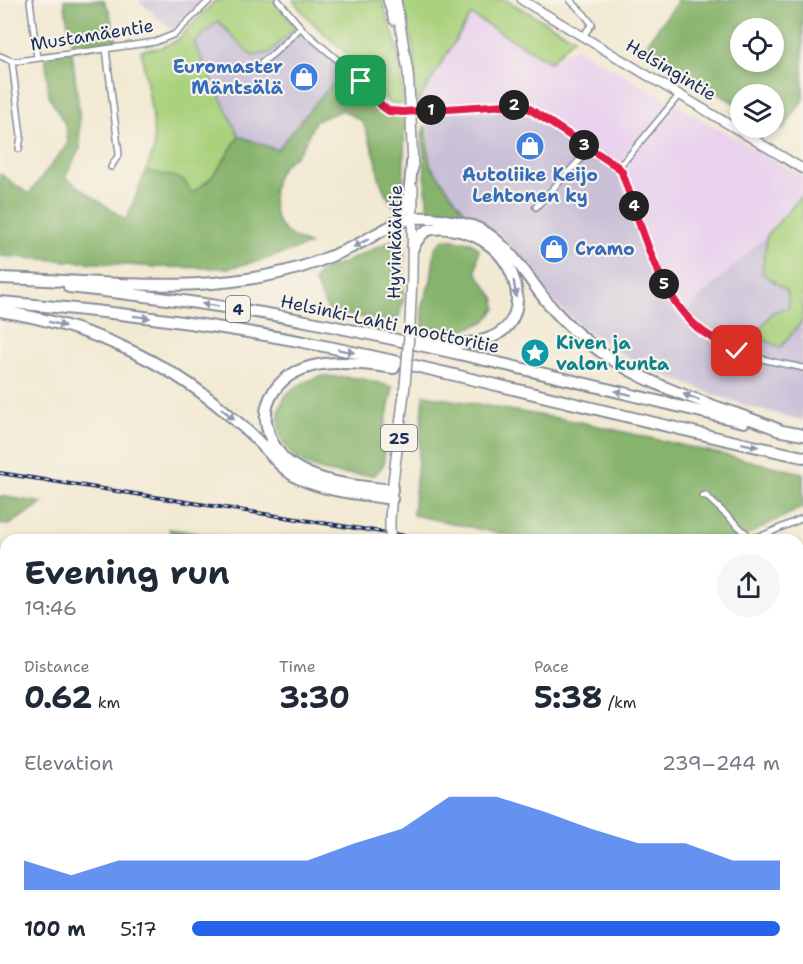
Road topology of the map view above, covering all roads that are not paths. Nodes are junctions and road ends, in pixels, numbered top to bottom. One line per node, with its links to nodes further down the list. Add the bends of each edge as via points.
1 (30, 0): 13 (street)
2 (210, 0): 10 (street, Mustamäentie, via 176,34 155,42)
3 (278, 0): 8 (street)
4 (388, 0): 11 (highway, Hyvinkääntie / 25)
5 (396, 0): 11 (highway, Hyvinkääntie / 25)
6 (522, 0): 9 (main road, Helsingintie)
7 (570, 0): 9 (street, via 592,24)
8 (301, 27): 15 (street); 18 (street, via 389,111 522,104)
9 (583, 36): 16 (main road, Helsingintie)
10 (106, 49): 13 (street, Mustamäentie); 20 (street, via 119,154)
11 (405, 51): 19 (highway, Hyvinkääntie / 25, bridge)
12 (0, 56): 14 (street, Mustamäentie)
13 (37, 58): 14 (street, Mustamäentie)
14 (12, 61): 17 (street, via 21,136)
15 (262, 62)
16 (680, 94): 21 (street); 22 (main road, Helsingintie)
17 (19, 149)
18 (590, 149): 21 (street); 23 (street)
19 (412, 163): 24 (highway, Hyvinkääntie / 25); 25 (highway, via 405,208)
20 (111, 167)
21 (618, 167): 31 (street, via 659,274 686,316 737,351)
22 (803, 169)
23 (536, 207)
24 (414, 218): 25 (highway); 26 (highway, Hyvinkääntie / 25); 33 (highway, one-way to 24, via 667,388 622,366 571,327 490,236 472,226)
25 (386, 230): 27 (highway, one-way to 27, via 317,262 234,281 164,285)
26 (413, 248): 30 (highway, one-way to 30, via 426,230 442,228 471,234 493,247 507,264 517,294 516,310 506,328 488,339 454,343); 36 (highway, Hyvinkääntie / 25, bridge, via 405,385)
27 (0, 279): 30 (highway, Helsinki-Lahti moottoritie / 4, one-way to 27)
28 (0, 302): 32 (highway, Helsinki-Lahti moottoritie / 4, one-way to 32, via 188,322 339,349)
29 (0, 312): 36 (highway, one-way to 36, via 70,327 162,367 208,397 284,468 309,483 336,490)
30 (313, 322): 33 (highway, Helsinki-Lahti moottoritie / 4, one-way to 30)
31 (803, 368)
32 (513, 389): 35 (highway, Helsinki-Lahti moottoritie / 4, one-way to 35); 36 (highway, via 351,363 304,368 284,379 266,410 268,434 283,457 309,474)
33 (782, 431): 34 (highway, Helsinki-Lahti moottoritie / 4)
34 (803, 435)
35 (803, 457)
36 (392, 495): 39 (highway, Hyvinkääntie / 25, bridge)
37 (702, 496): 40 (street)
38 (803, 518): 41 (street)
39 (390, 534)
40 (747, 534)
41 (766, 534)

